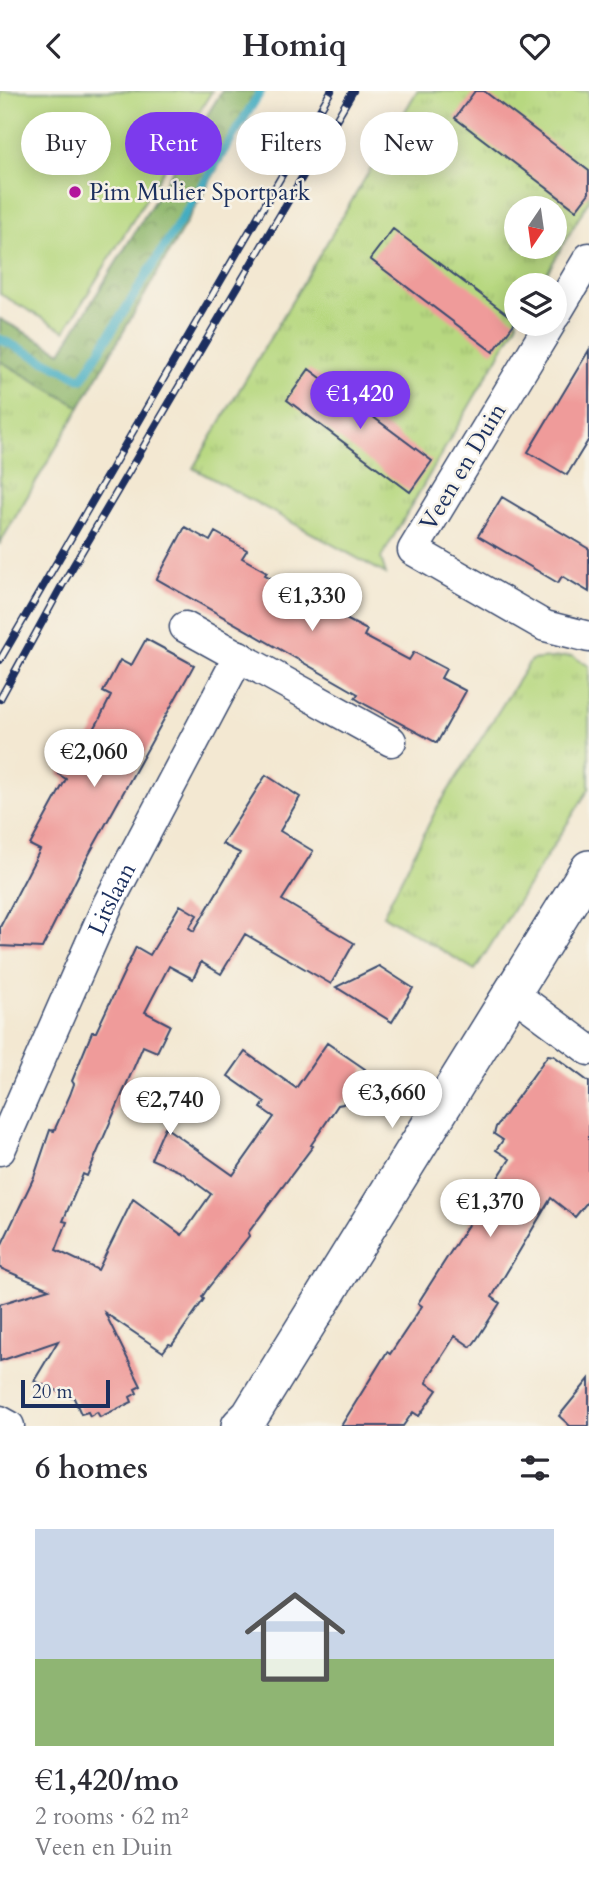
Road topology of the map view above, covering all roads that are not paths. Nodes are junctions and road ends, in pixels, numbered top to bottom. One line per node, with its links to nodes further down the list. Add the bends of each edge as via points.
1 (589, 258): 2 (street)
2 (567, 295)
3 (543, 336): 5 (street, Veen en Duin, via 413,550 545,626)
4 (185, 627): 6 (street)
5 (589, 637)
6 (239, 656): 7 (street); 11 (street, Litslaan, via 108,904)
7 (391, 741)
8 (589, 869): 9 (street)
9 (511, 992): 10 (street); 14 (street)
10 (589, 1050)
11 (0, 1150)
12 (0, 1421): 13 (street)
13 (9, 1426)
14 (240, 1426)

